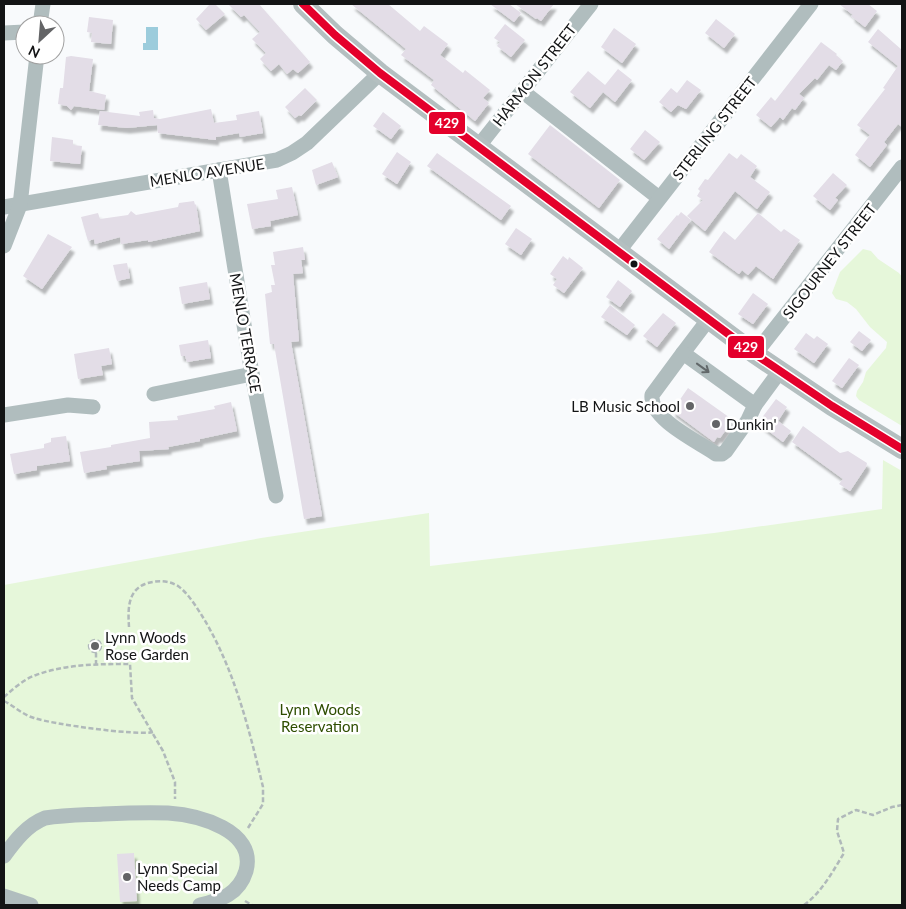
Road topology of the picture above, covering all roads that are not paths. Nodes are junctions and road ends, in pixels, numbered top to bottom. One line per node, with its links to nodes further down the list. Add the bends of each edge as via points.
1 (303, 4): 5 (main road)
2 (590, 4): 6 (street, HARMON STREET)
3 (811, 4): 10 (street, STERLING STREET)
4 (36, 65): 11 (street)
5 (380, 73): 7 (main road); 8 (street, MENLO AVENUE, via 292,153 269,162)
6 (522, 92): 7 (street, HARMON STREET); 10 (street)
7 (478, 147): 14 (main road)
8 (219, 170): 11 (street, MENLO AVENUE); 19 (street, MENLO TERRACE)
9 (901, 170): 17 (street, SIGOURNEY STREET)
10 (659, 198): 14 (street, STERLING STREET)
11 (20, 204): 12 (street, MENLO AVENUE); 13 (street)
12 (4, 207)
13 (4, 246)
14 (618, 252): 15 (main road)
15 (708, 320): 16 (street); 17 (main road)
16 (683, 353): 21 (street, one-way to 21); 21 (street, via 653,392 653,405 667,422 716,454 725,452)
17 (755, 354): 18 (main road)
18 (780, 371): 21 (street); 24 (main road)
19 (252, 374): 20 (street); 25 (street, MENLO TERRACE)
20 (154, 394)
21 (755, 405)
22 (93, 408): 23 (street, via 68,405)
23 (4, 415)
24 (902, 449)
25 (276, 496)
26 (4, 856): 29 (street, via 25,831 45,818 145,812 202,819 239,839 248,858 242,882 234,892 223,899)
27 (4, 896): 28 (street)
28 (31, 905)
29 (200, 905)

